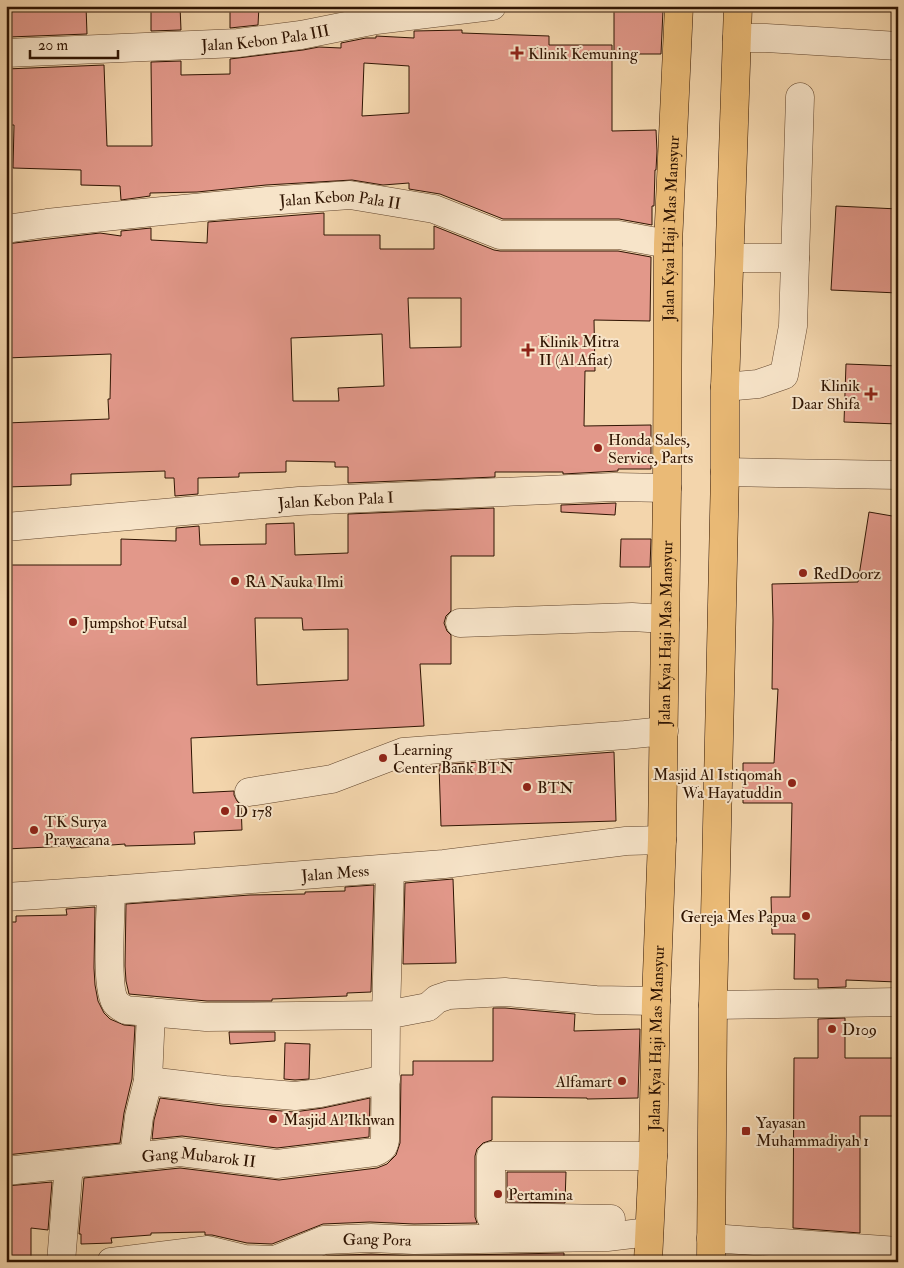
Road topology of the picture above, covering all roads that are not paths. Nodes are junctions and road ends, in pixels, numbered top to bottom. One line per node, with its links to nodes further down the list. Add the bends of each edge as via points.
1 (492, 6): 6 (street, Jalan Kebon Pala III, via 376,20 238,43)
2 (679, 6): 9 (main road, Jalan Kyai Haji Mas Mansyur)
3 (738, 6): 4 (main road)
4 (737, 38): 5 (street); 10 (main road)
5 (898, 46)
6 (6, 53)
7 (800, 97): 11 (street)
8 (6, 230): 9 (street, Jalan Kebon Pala II, via 267,200 350,195 434,209 500,235 619,235)
9 (668, 244): 15 (main road, Jalan Kyai Haji Mas Mansyur)
10 (730, 258): 11 (street); 12 (main road)
11 (795, 258): 12 (street, via 793,326 784,375 758,384)
12 (725, 387): 13 (main road)
13 (724, 472): 14 (street); 27 (main road)
14 (898, 475)
15 (667, 488): 16 (street, Jalan Kebon Pala I, via 614,487 299,501); 17 (main road, Jalan Kyai Haji Mas Mansyur)
16 (6, 527)
17 (665, 619): 18 (street); 19 (main road, Jalan Kyai Haji Mas Mansyur)
18 (460, 623)
19 (664, 731): 20 (street, via 403,752 332,779); 21 (main road, Jalan Kyai Haji Mas Mansyur)
20 (249, 792)
21 (662, 840): 22 (street, Jalan Mess, via 626,841); 25 (main road, Jalan Kyai Haji Mas Mansyur)
22 (390, 869): 23 (street, Jalan Mess); 29 (street)
23 (111, 890): 24 (street, Jalan Mess); 28 (street, via 112,994 117,1004 126,1010)
24 (6, 896)
25 (656, 1002): 29 (street, via 505,992 449,995 428,1007); 32 (main road, Jalan Kyai Haji Mas Mansyur)
26 (898, 1002): 27 (street)
27 (713, 1005): 37 (main road)
28 (151, 1012): 29 (street, via 206,1017); 31 (street)
29 (386, 1015): 30 (street)
30 (386, 1079): 31 (street, via 295,1096); 33 (street, Gang Mubarok II, via 386,1140 384,1147 376,1152 277,1164 180,1152)
31 (148, 1081): 33 (street)
32 (653, 1156): 36 (main road, Jalan Kyai Haji Mas Mansyur); 36 (street, via 491,1156 491,1217)
33 (134, 1157): 34 (street, Gang Mubarok II)
34 (69, 1164): 35 (street, Gang Mubarok II); 40 (street)
35 (6, 1171)
36 (649, 1226): 39 (street, Gang Pora, via 597,1237 324,1240 275,1260); 42 (main road, Jalan Kyai Haji Mas Mansyur)
37 (711, 1250): 38 (street)
38 (898, 1251)
39 (245, 1261): 41 (street, Gang Pora, via 208,1250)
40 (60, 1262)
41 (111, 1262)
42 (648, 1262)

